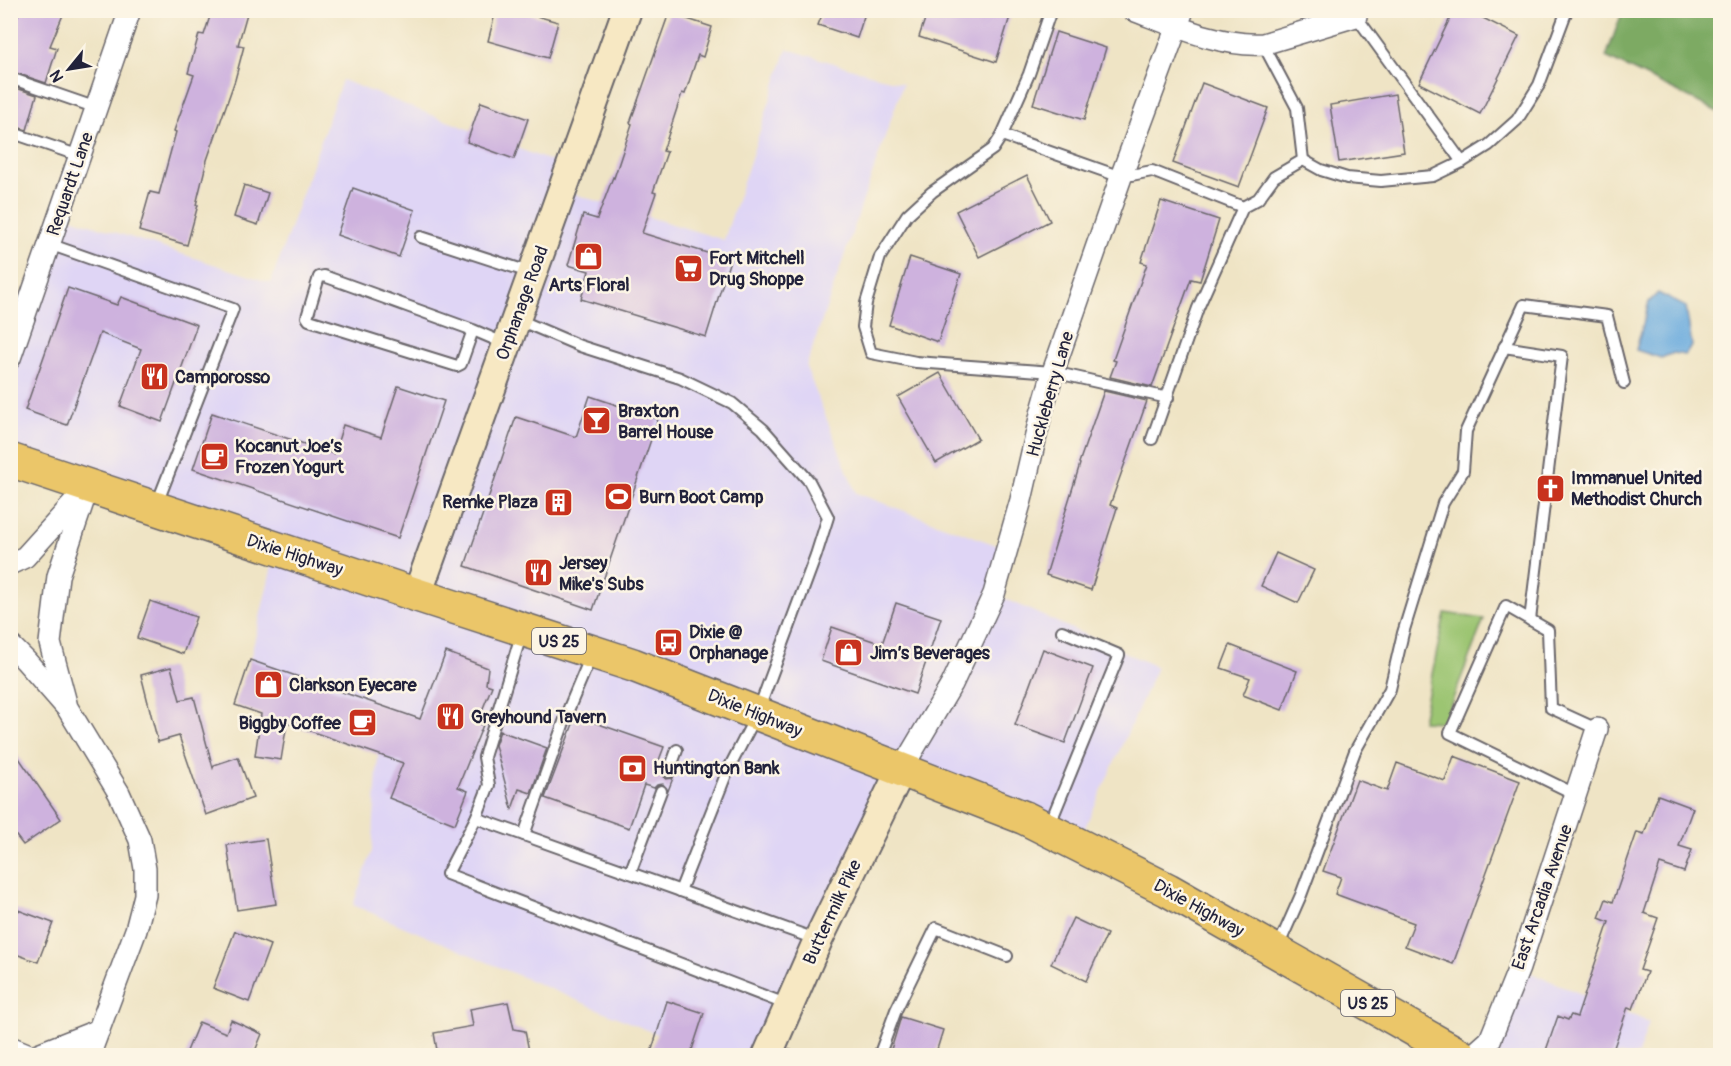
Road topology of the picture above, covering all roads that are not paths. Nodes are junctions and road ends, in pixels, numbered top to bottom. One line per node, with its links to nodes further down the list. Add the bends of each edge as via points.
1 (130, 10): 10 (street, Requardt Lane)
2 (627, 10): 20 (main road, Orphanage Road)
3 (1051, 10): 12 (lane)
4 (1133, 10): 7 (street)
5 (1566, 10): 15 (lane, via 1539,85 1517,120)
6 (1356, 16): 8 (street); 15 (lane)
7 (1180, 18): 8 (street, via 1229,42); 16 (street, Huckleberry Lane)
8 (1263, 44): 14 (lane, via 1297,108)
9 (10, 78): 10 (lane)
10 (97, 108): 13 (street, Requardt Lane)
11 (10, 132): 13 (lane)
12 (1002, 135): 16 (lane); 25 (lane, via 993,149 932,192 907,215 880,257 863,327 871,353 916,362)
13 (80, 156): 19 (street, Requardt Lane)
14 (1303, 160): 15 (lane, via 1347,178 1381,181 1434,176); 17 (lane, via 1274,177 1258,200)
15 (1462, 162)
16 (1121, 177): 17 (lane, via 1152,171); 25 (street, Huckleberry Lane)
17 (1244, 207): 27 (lane, via 1198,308)
18 (421, 237): 20 (lane)
19 (49, 244): 24 (street, Requardt Lane); 31 (lane, via 233,309)
20 (533, 273): 22 (main road, Orphanage Road)
21 (473, 330): 21 (lane, via 324,276 319,278 307,317 457,366); 22 (lane)
22 (511, 331): 33 (main road, Orphanage Road); 40 (lane, via 580,345 680,378 732,404 763,429 809,481 828,517)
23 (1504, 347): 26 (lane, via 1524,305 1607,316); 34 (lane, via 1562,356); 53 (lane, via 1466,431 1463,471 1443,503 1390,689 1355,751)
24 (10, 358)
25 (1053, 372): 27 (lane); 43 (street, Huckleberry Lane, via 994,594 952,684)
26 (1624, 383)
27 (1168, 398): 28 (lane)
28 (1152, 439)
29 (10, 460): 30 (main road, Dixie Highway / US 25)
30 (88, 487): 31 (main road, Dixie Highway / US 25); 32 (street, via 25,557); 39 (street, via 58,576 50,643)
31 (155, 509): 33 (main road, Dixie Highway / US 25)
32 (10, 564)
33 (417, 596): 35 (main road, Dixie Highway / US 25)
34 (1530, 620): 41 (lane, via 1548,630 1551,708); 46 (lane, via 1506,606 1450,734)
35 (522, 629): 38 (main road, Dixie Highway / US 25); 47 (lane, via 484,757 489,785)
36 (1062, 631): 48 (lane, via 1119,655)
37 (10, 645): 39 (street)
38 (592, 652): 40 (main road, Dixie Highway / US 25, via 633,664); 49 (lane)
39 (68, 709): 56 (street, via 119,794 140,840 146,869 145,896 136,930)
40 (757, 714): 43 (main road, Dixie Highway / US 25); 51 (lane, via 727,772)
41 (1598, 729): 46 (street, East Arcadia Avenue)
42 (676, 750): 44 (lane)
43 (901, 770): 48 (main road, Dixie Highway / US 25); 52 (main road, Buttermilk Pike)
44 (669, 772)
45 (661, 791): 50 (lane)
46 (1577, 795): 63 (street, East Arcadia Avenue, via 1519,968 1490,1040)
47 (476, 819): 49 (lane); 55 (lane, via 447,874)
48 (1048, 829): 53 (main road, Dixie Highway / US 25)
49 (524, 835): 50 (lane)
50 (630, 873): 51 (lane)
51 (680, 891): 52 (lane)
52 (819, 940): 55 (main road, Buttermilk Pike)
53 (1276, 951): 62 (main road, Dixie Highway / US 25)
54 (1008, 956): 61 (lane, via 936,928 896,1010)
55 (789, 1005): 58 (main road, Buttermilk Pike)
56 (99, 1030): 59 (street); 60 (street)
57 (10, 1047): 59 (street)
58 (775, 1053)
59 (32, 1056)
60 (89, 1056)
61 (879, 1056)
62 (1461, 1056)
63 (1472, 1056)

